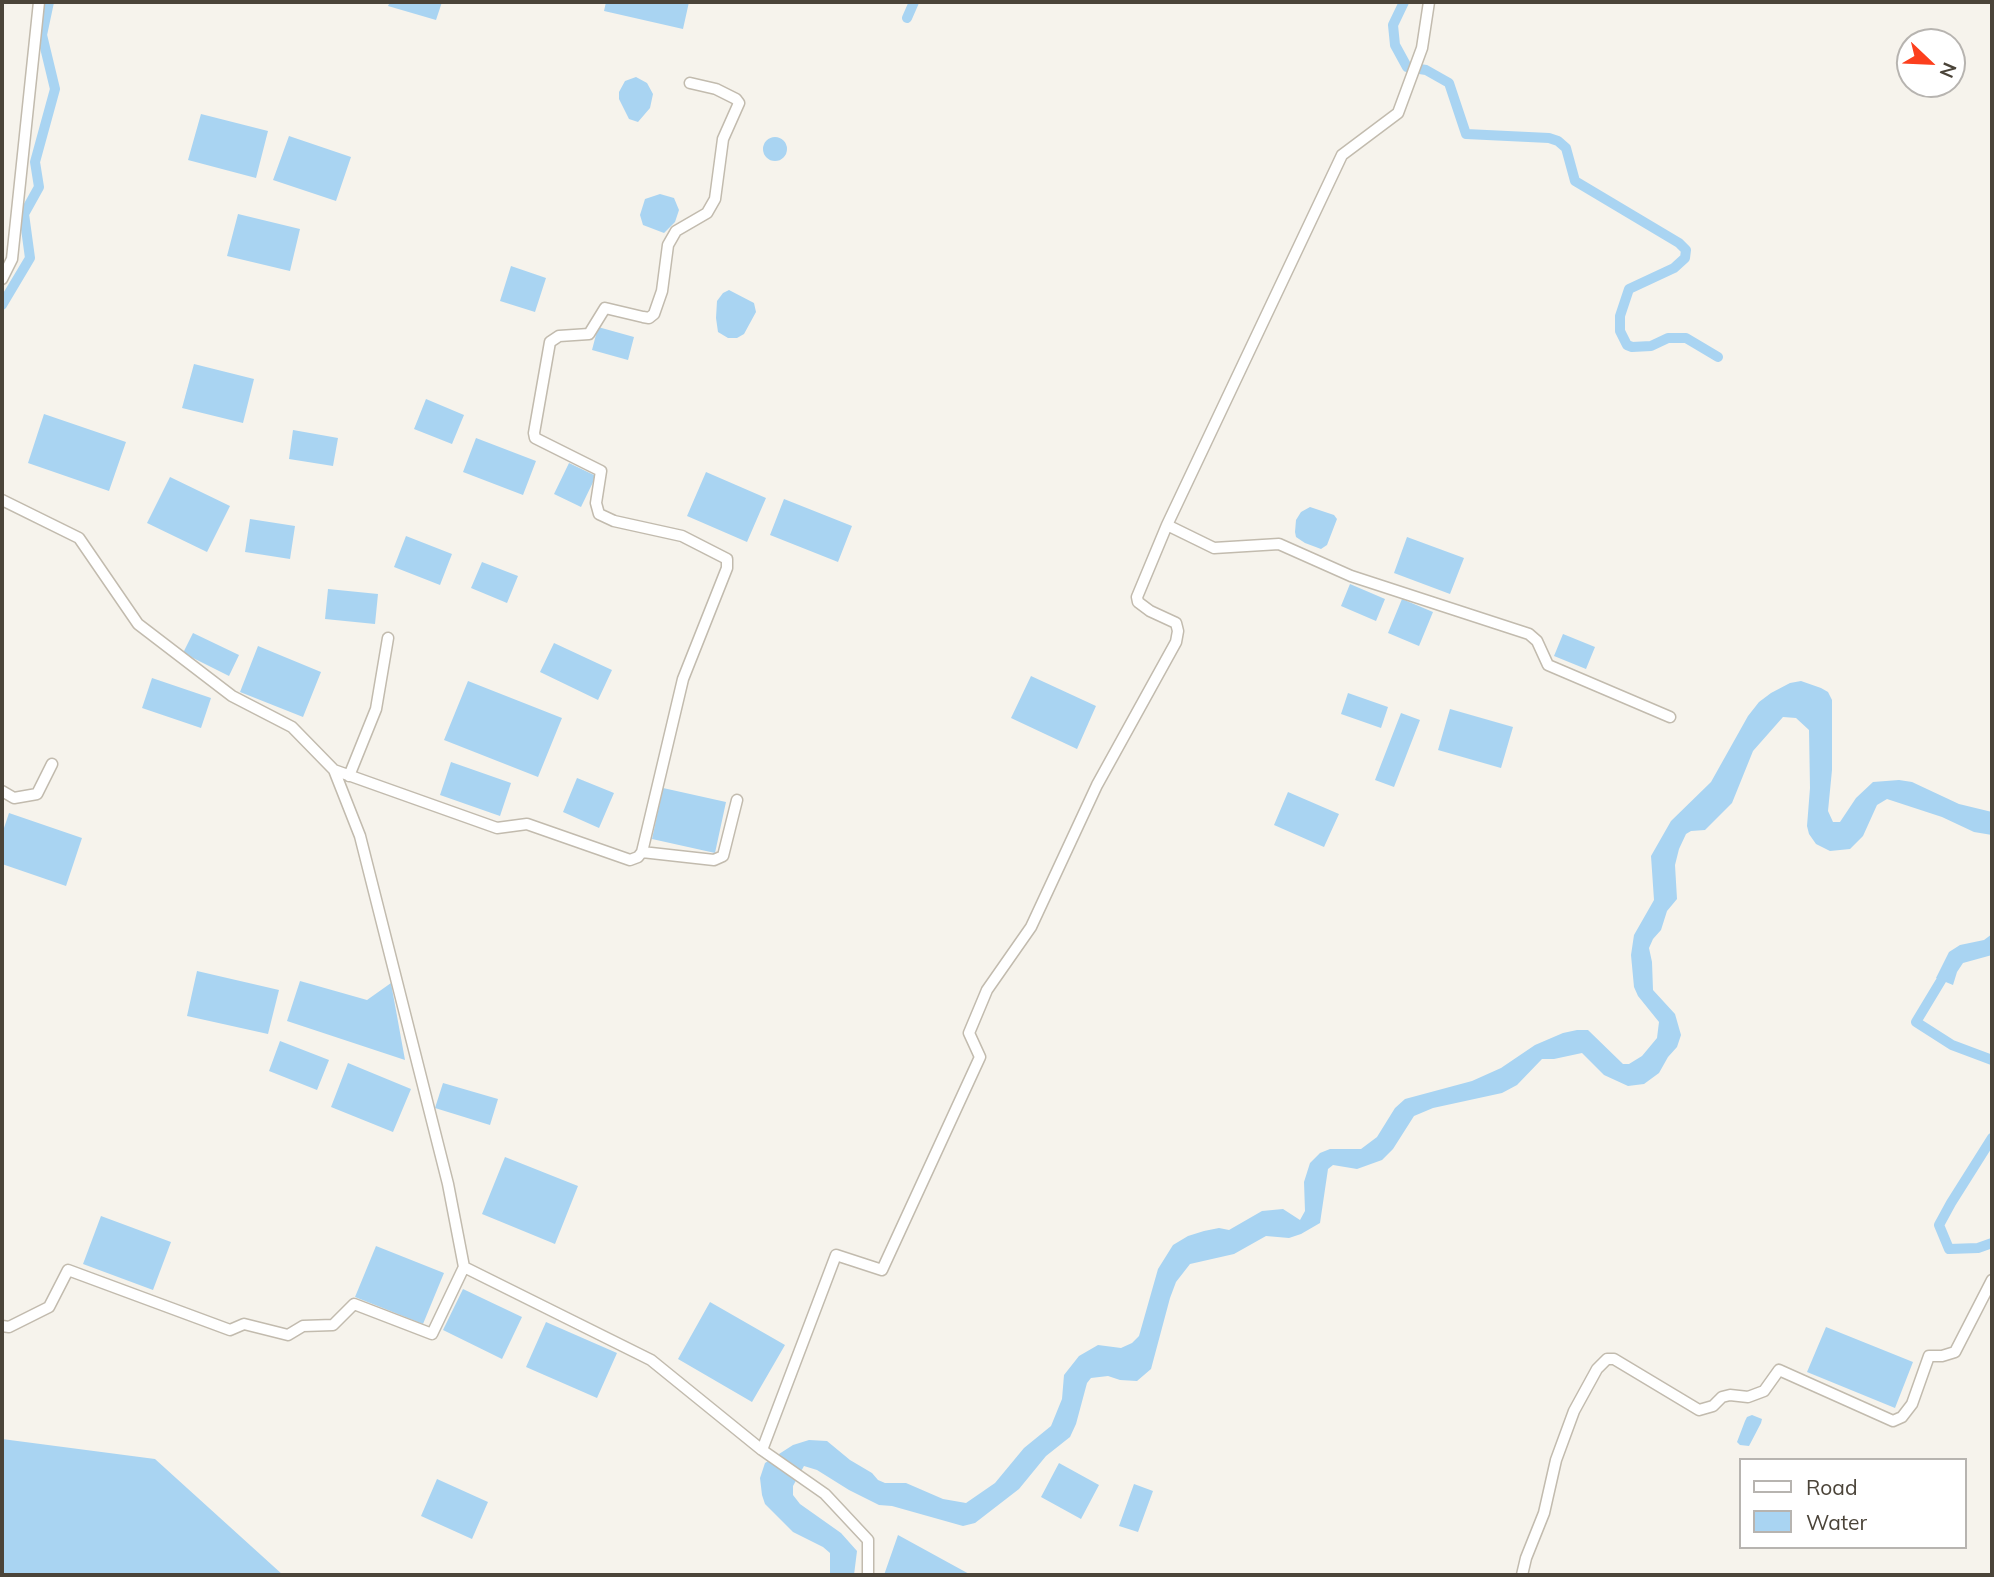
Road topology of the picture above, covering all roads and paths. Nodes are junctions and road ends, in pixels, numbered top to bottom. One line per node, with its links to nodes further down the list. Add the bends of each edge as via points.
1 (39, 2): 4 (street, via 12,259)
2 (1429, 2): 6 (street, via 1422,48 1398,113 1342,155)
3 (690, 83): 14 (street, via 716,89 739,103 723,139 715,199 707,214 676,231 668,245 654,314 643,317 605,308 589,334 559,336 550,342 534,433 535,438 601,471 596,503 599,514 682,536 727,559 683,679)
4 (2, 279)
5 (2, 500): 10 (street, via 79,538 138,624 232,696 292,727)
6 (1167, 525): 8 (street, via 1214,548 1279,544 1351,576 1529,634 1548,665); 18 (street, via 1137,597 1150,611 1175,623 1176,642 1097,785 1031,927 987,990 969,1033 980,1057 882,1270 836,1255)
7 (388, 638): 11 (street, via 376,709)
8 (1670, 717)
9 (52, 764): 12 (street, via 37,794 14,798)
10 (334, 769): 11 (street); 15 (street, via 364,849 445,1171)
11 (349, 776): 14 (street, via 497,828 527,824 630,860)
12 (2, 791)
13 (737, 800): 14 (street, via 723,856 714,860)
14 (642, 852)
15 (464, 1267): 17 (street, via 432,1334 354,1304 333,1325 303,1326 288,1335 244,1324 230,1330 68,1270 49,1307 9,1327); 18 (street, via 651,1360)
16 (1992, 1280): 20 (street, via 1955,1352 1929,1356 1912,1404 1893,1421 1779,1370 1764,1391 1748,1397 1722,1397 1699,1410 1607,1359 1574,1411)
17 (2, 1326)
18 (762, 1450): 19 (street, via 825,1494 868,1540)
19 (868, 1575)
20 (1522, 1575)

